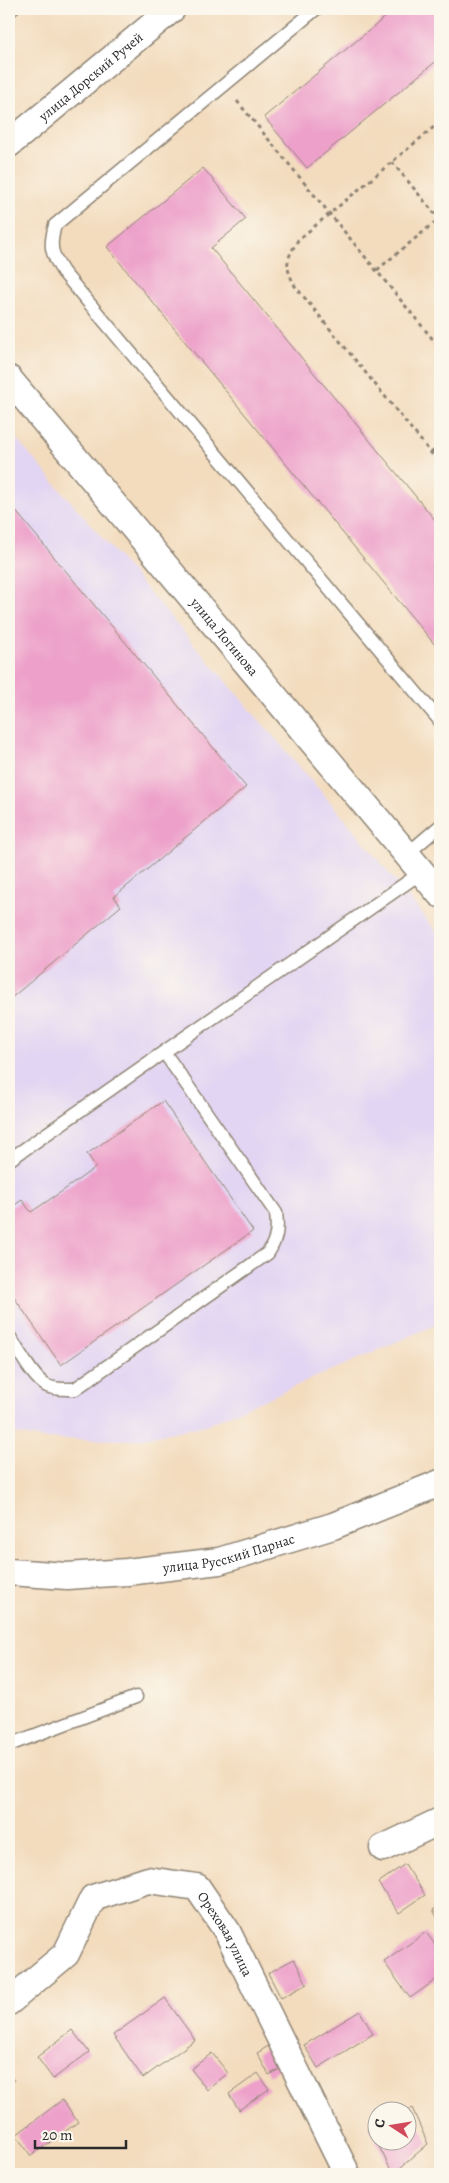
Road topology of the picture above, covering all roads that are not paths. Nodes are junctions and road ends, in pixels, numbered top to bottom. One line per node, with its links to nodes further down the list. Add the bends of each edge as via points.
1 (12, 9): 4 (lane)
2 (172, 9): 5 (street, улица Дорский Ручей)
3 (316, 9): 7 (lane, via 55,225 52,254 63,272)
4 (9, 12)
5 (9, 144)
6 (9, 379): 9 (street, улица Логинова)
7 (440, 722)
8 (440, 826): 9 (lane)
9 (414, 863): 10 (street, улица Логинова); 11 (lane)
10 (440, 894)
11 (164, 1052): 12 (lane); 13 (lane, via 276,1213 278,1229 275,1242 268,1253 75,1389 60,1390 38,1379)
12 (9, 1160)
13 (9, 1336)
14 (440, 1483): 15 (street, улица Русский Парнас, via 333,1526 219,1561 68,1576)
15 (9, 1572)
16 (136, 1697): 17 (lane)
17 (9, 1745)
18 (440, 1821): 19 (street)
19 (383, 1848)
20 (9, 2002): 21 (street, Ореховая улица, via 66,1954 93,1898 148,1880 197,1887 227,1931)
21 (347, 2174)

